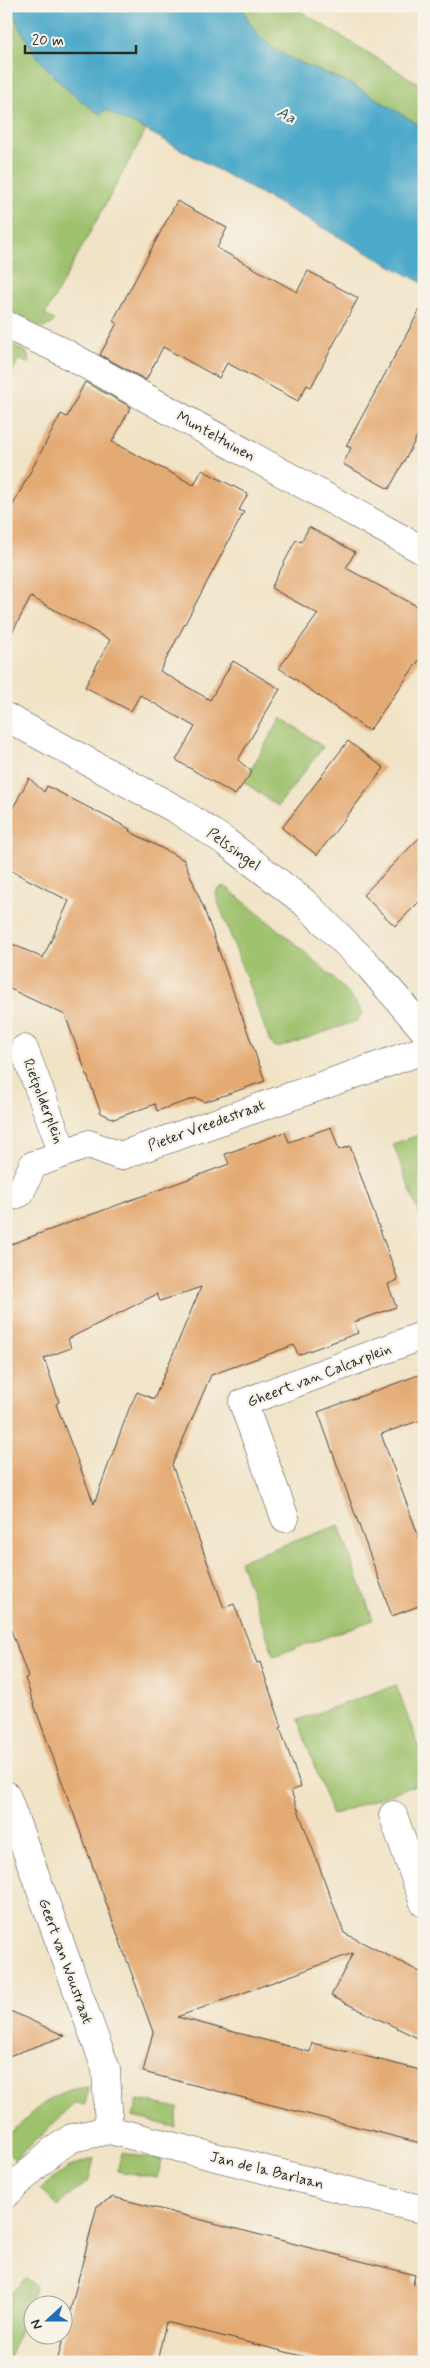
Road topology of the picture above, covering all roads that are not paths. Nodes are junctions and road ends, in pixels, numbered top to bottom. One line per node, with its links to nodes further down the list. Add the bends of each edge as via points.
1 (6, 324): 2 (street, Munteltuinen)
2 (424, 551)
3 (6, 717): 4 (street, Pelssingel, via 179,811 226,842 304,902 369,966)
4 (424, 1030)
5 (24, 1049): 7 (street, Rietpolderplein)
6 (424, 1050): 7 (street, Pieter Vreedestraat, via 120,1156 89,1144)
7 (63, 1153): 8 (street, Pieter Vreedestraat, via 33,1164 20,1193)
8 (6, 1198)
9 (424, 1336): 10 (street, Gheert van Calcarplein, via 243,1403)
10 (285, 1518)
11 (6, 1795): 14 (street, Geert van Woustraat, via 106,2069)
12 (394, 1816): 13 (street)
13 (424, 1903)
14 (109, 2130): 15 (street, via 72,2138 51,2152); 16 (street, Jan de la Barlaan)
15 (6, 2194)
16 (424, 2210)

